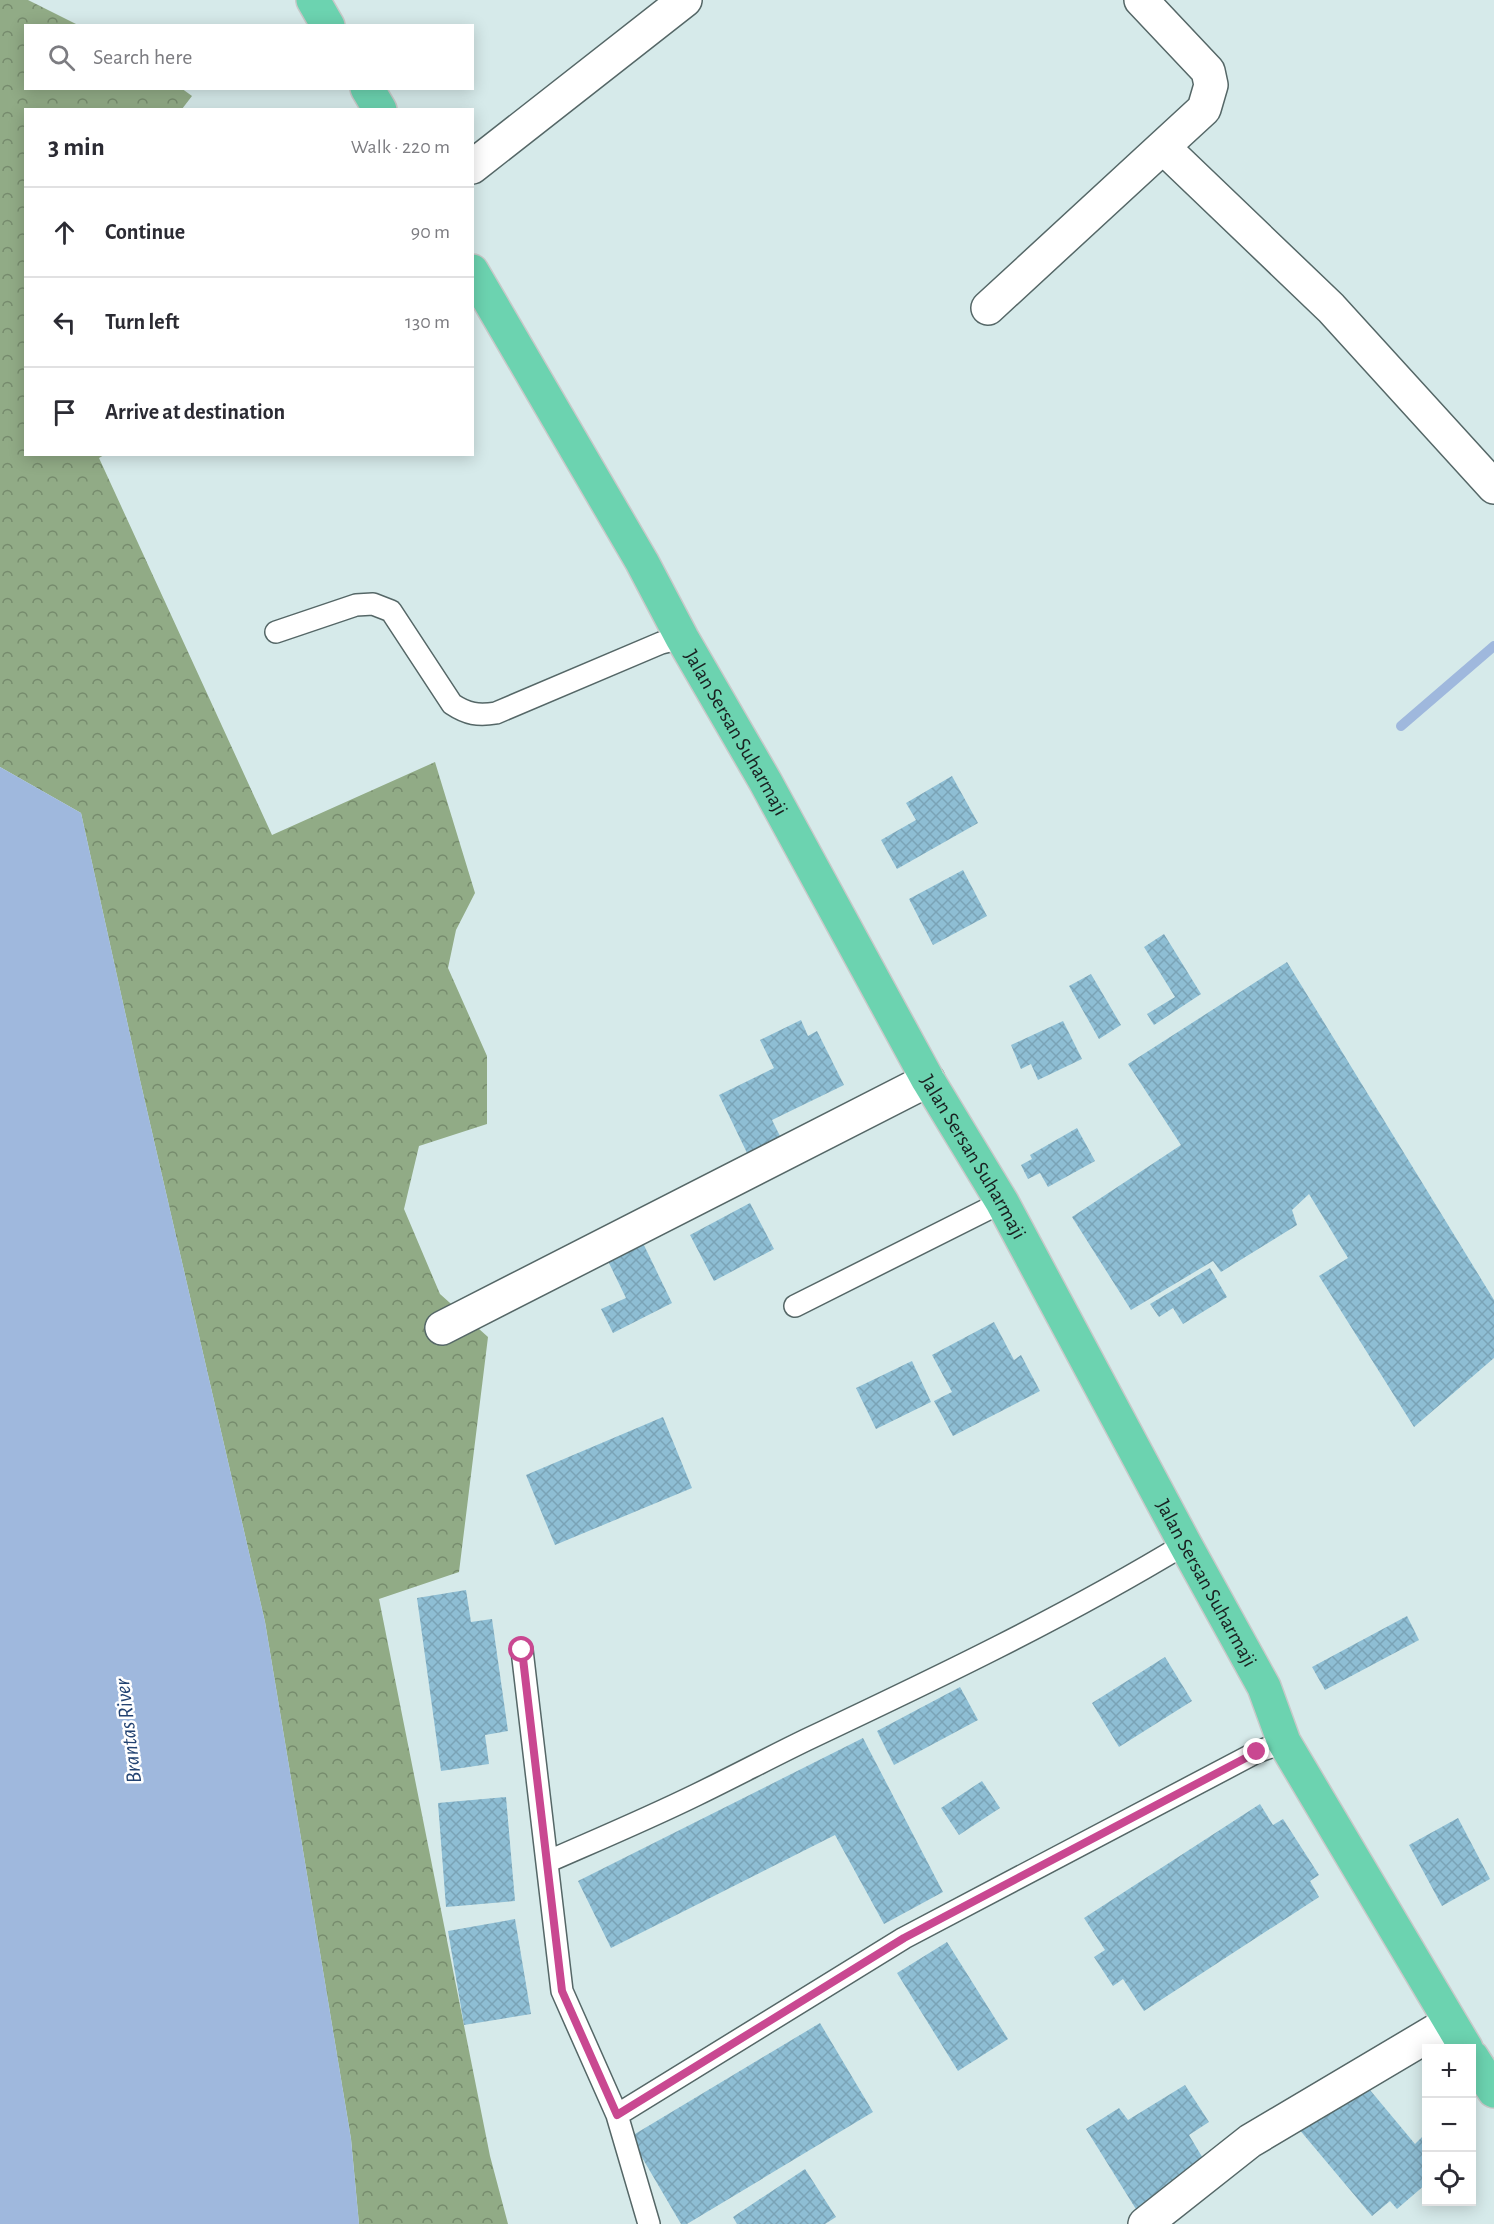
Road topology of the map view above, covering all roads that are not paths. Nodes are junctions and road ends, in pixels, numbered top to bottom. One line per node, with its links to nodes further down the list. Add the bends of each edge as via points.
1 (313, 0): 4 (highway)
2 (685, 0): 8 (street)
3 (1141, 0): 7 (street, via 1208,71 1211,85 1204,109)
4 (327, 24)
5 (368, 90): 6 (highway)
6 (379, 108)
7 (1164, 148): 10 (street); 11 (street, via 1331,308)
8 (474, 164)
9 (474, 274): 13 (highway, Jalan Sersan Suharmaji, via 642,562)
10 (988, 308)
11 (1494, 487)
12 (276, 632): 13 (lane, via 356,605 373,604 391,611 452,704 481,716)
13 (682, 638): 14 (highway, Jalan Sersan Suharmaji)
14 (928, 1080): 15 (highway, Jalan Sersan Suharmaji); 17 (street)
15 (1002, 1202): 16 (lane); 18 (highway, Jalan Sersan Suharmaji)
16 (795, 1306)
17 (442, 1328)
18 (1185, 1544): 20 (highway, Jalan Sersan Suharmaji, via 1264,1687); 21 (lane, via 944,1674 696,1795)
19 (522, 1650): 21 (lane)
20 (1284, 1742): 22 (highway, Jalan Sersan Suharmaji); 25 (lane, via 1257,1752 904,1938)
21 (547, 1862): 25 (lane, via 562,1991)
22 (1457, 2036): 27 (street, via 1250,2141)
23 (1476, 2063): 24 (highway)
24 (1494, 2091)
25 (617, 2115): 26 (lane)
26 (649, 2224)
27 (1145, 2224)

